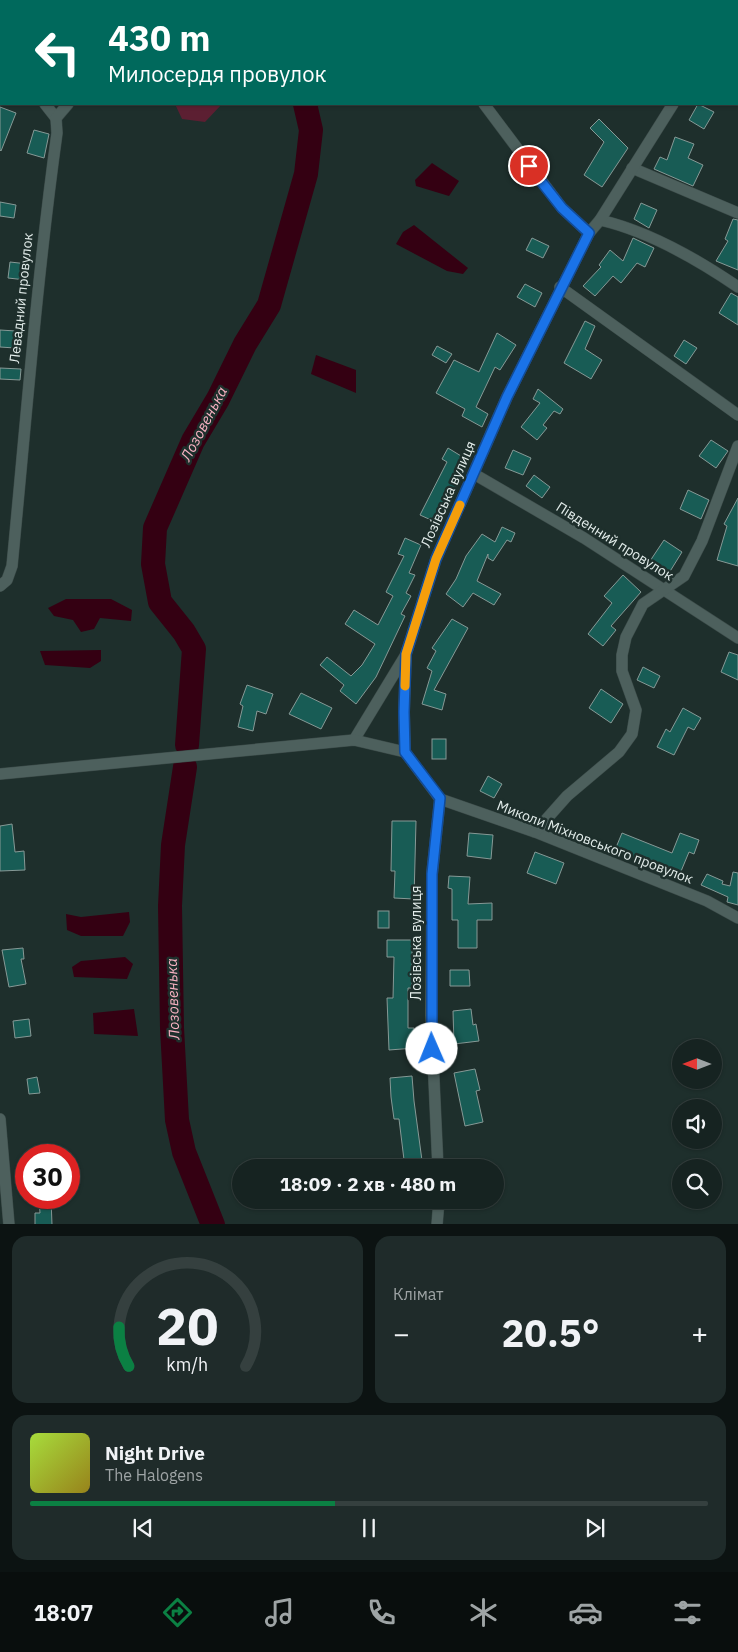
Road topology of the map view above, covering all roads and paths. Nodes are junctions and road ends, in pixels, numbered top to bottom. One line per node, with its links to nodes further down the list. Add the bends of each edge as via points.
1 (46, 105): 5 (street)
2 (67, 105): 5 (street)
3 (485, 105): 9 (street, via 562,208)
4 (672, 105): 6 (street, Лозівська вулиця)
5 (56, 118): 15 (street, Левадний провулок, via 57,133 29,366 12,566 7,580)
6 (632, 168): 7 (street); 8 (street, Лозівська вулиця)
7 (738, 213)
8 (600, 220): 9 (street, Лозівська вулиця); 11 (street, via 627,226)
9 (589, 233): 10 (street, Лозівська вулиця)
10 (560, 287): 12 (street); 14 (street, Лозівська вулиця)
11 (738, 287)
12 (738, 415)
13 (738, 446): 16 (street, via 698,550 684,576)
14 (474, 474): 16 (street, Південний провулок); 18 (street, Лозівська вулиця, via 436,559)
15 (0, 586)
16 (665, 589): 17 (street, Південний провулок); 23 (street, via 643,604 626,637 622,671 636,710 632,734 619,752 567,796)
17 (738, 638)
18 (406, 654): 19 (street); 20 (street, Лозівська вулиця)
19 (354, 740): 20 (street); 21 (street)
20 (405, 752): 22 (street)
21 (0, 774)
22 (440, 798): 23 (street, Миколи Міхновського провулок); 26 (street, Лозівська вулиця, via 432,874 433,1083)
23 (535, 832): 24 (street, Миколи Міхновського провулок, via 707,901)
24 (738, 918)
25 (0, 1119): 28 (street)
26 (437, 1159)
27 (438, 1209): 29 (street)
28 (10, 1224)
29 (437, 1224)

